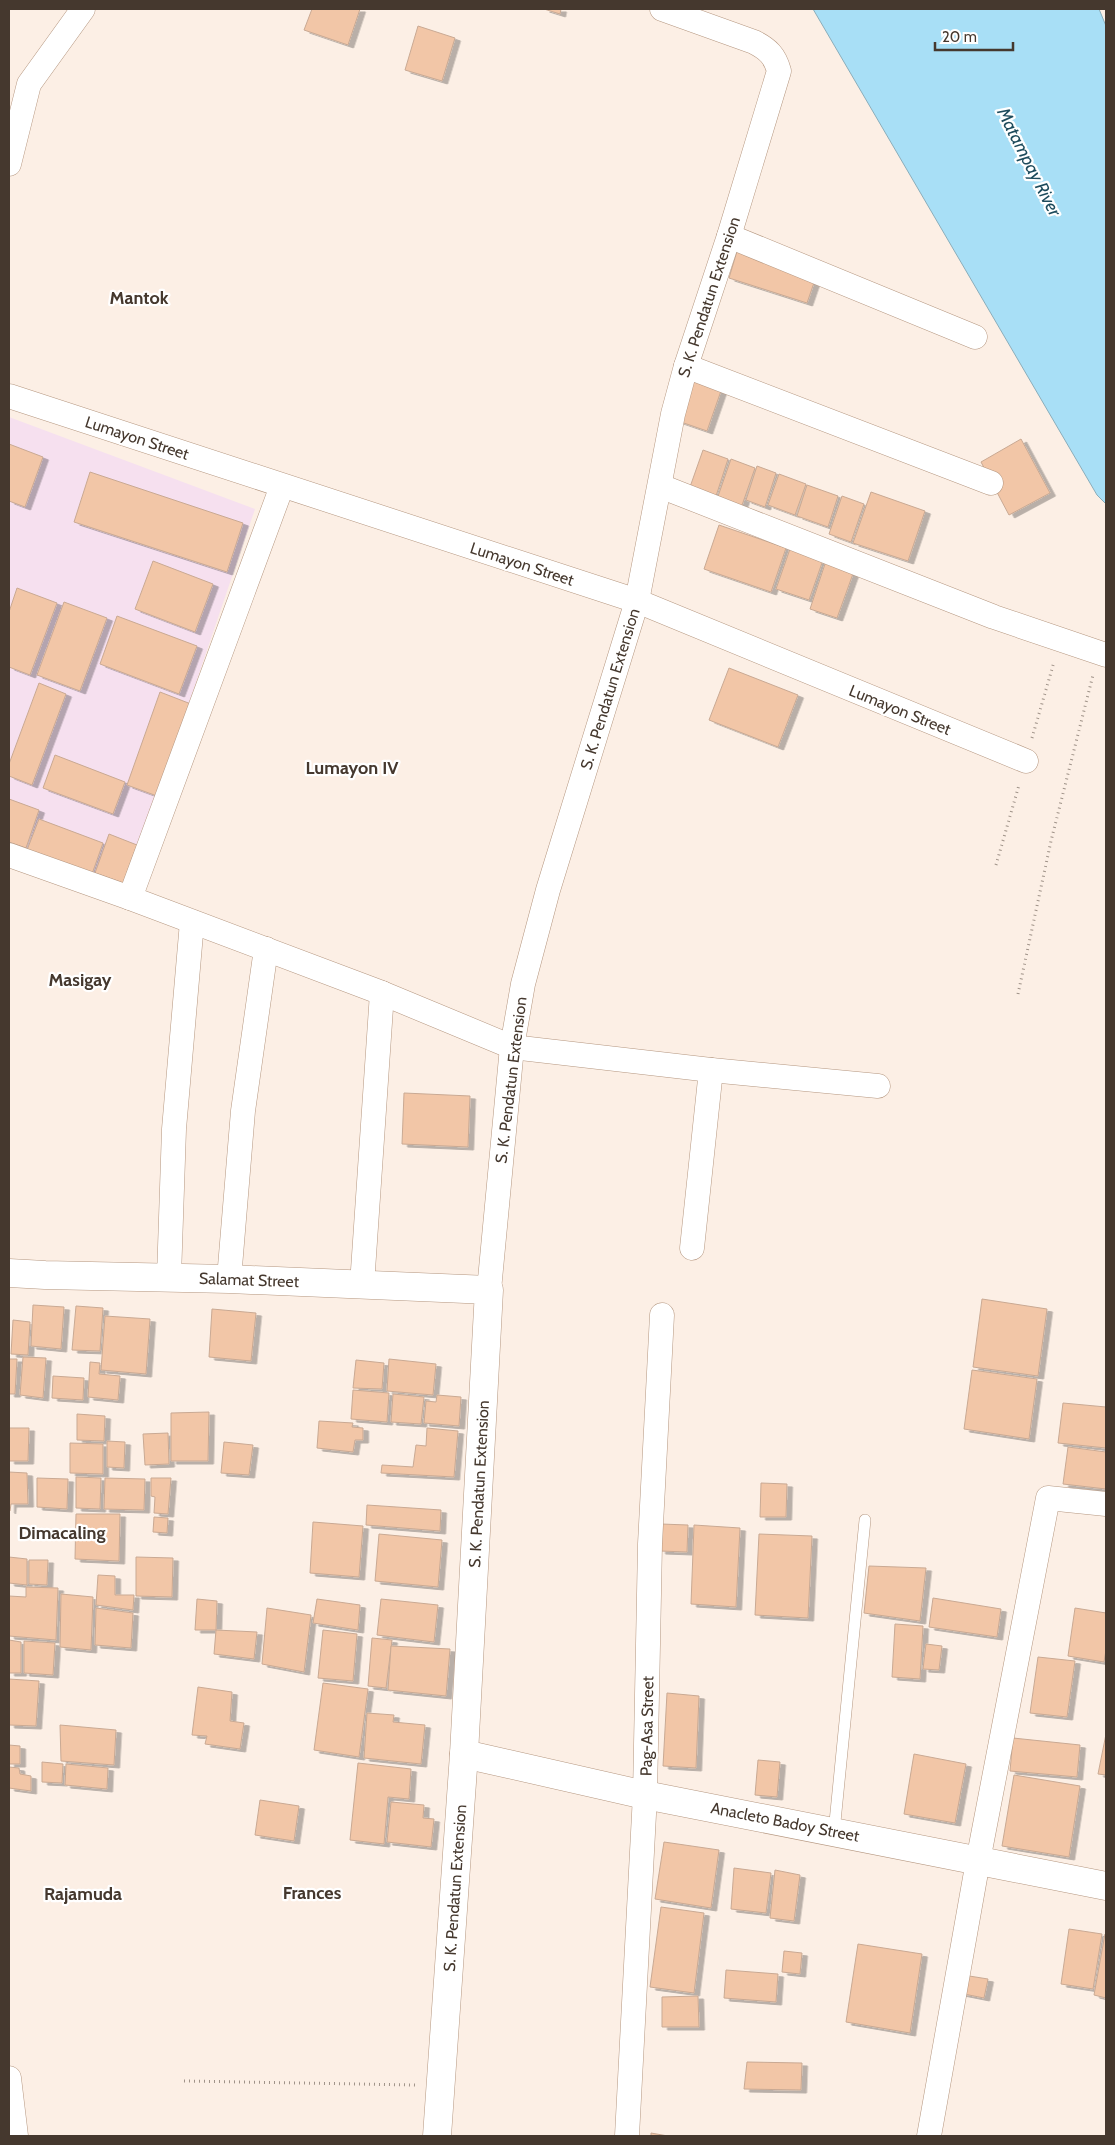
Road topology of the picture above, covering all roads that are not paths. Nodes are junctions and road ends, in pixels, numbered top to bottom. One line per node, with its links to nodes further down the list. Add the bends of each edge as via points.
1 (82, 9): 3 (street, via 29,84)
2 (662, 9): 4 (street, S. K. Pendatun Extension, via 754,42 766,48 776,59 778,81)
3 (9, 164)
4 (729, 236): 5 (street); 6 (street, S. K. Pendatun Extension)
5 (976, 337)
6 (686, 366): 8 (street); 10 (street, S. K. Pendatun Extension)
7 (9, 396): 9 (street, Lumayon Street)
8 (990, 483)
9 (282, 486): 11 (street, Lumayon Street); 15 (street)
10 (660, 486): 11 (street, S. K. Pendatun Extension); 12 (street, via 994,617)
11 (637, 601): 13 (street, Lumayon Street); 19 (street, S. K. Pendatun Extension, via 548,890 523,984)
12 (1102, 654)
13 (1026, 761)
14 (9, 856): 15 (street)
15 (130, 898): 16 (street)
16 (192, 922): 17 (street); 24 (street, via 174,1129)
17 (266, 949): 18 (street); 25 (street, via 243,1111)
18 (382, 993): 19 (street); 26 (street)
19 (512, 1047): 20 (street); 27 (street, S. K. Pendatun Extension)
20 (711, 1070): 21 (street); 22 (street)
21 (878, 1086)
22 (692, 1248)
23 (9, 1272): 24 (main road, Salamat Street)
24 (169, 1278): 25 (main road, Salamat Street)
25 (229, 1279): 26 (main road, Salamat Street)
26 (362, 1284): 27 (main road, Salamat Street)
27 (489, 1290): 31 (main road, S. K. Pendatun Extension)
28 (662, 1315): 32 (street, Pag-Asa Street, via 650,1544)
29 (1106, 1504): 34 (street, via 1048,1498)
30 (865, 1520): 33 (lane)
31 (464, 1754): 32 (main road, Anacleto Badoy Street); 38 (main road, S. K. Pendatun Extension)
32 (645, 1795): 33 (main road, Anacleto Badoy Street); 39 (street, Pag-Asa Street)
33 (834, 1832): 34 (main road, Anacleto Badoy Street)
34 (978, 1861): 35 (main road, Anacleto Badoy Street); 40 (street)
35 (1106, 1886)
36 (9, 2078): 37 (street)
37 (16, 2136)
38 (437, 2136)
39 (628, 2136)
40 (929, 2136)

